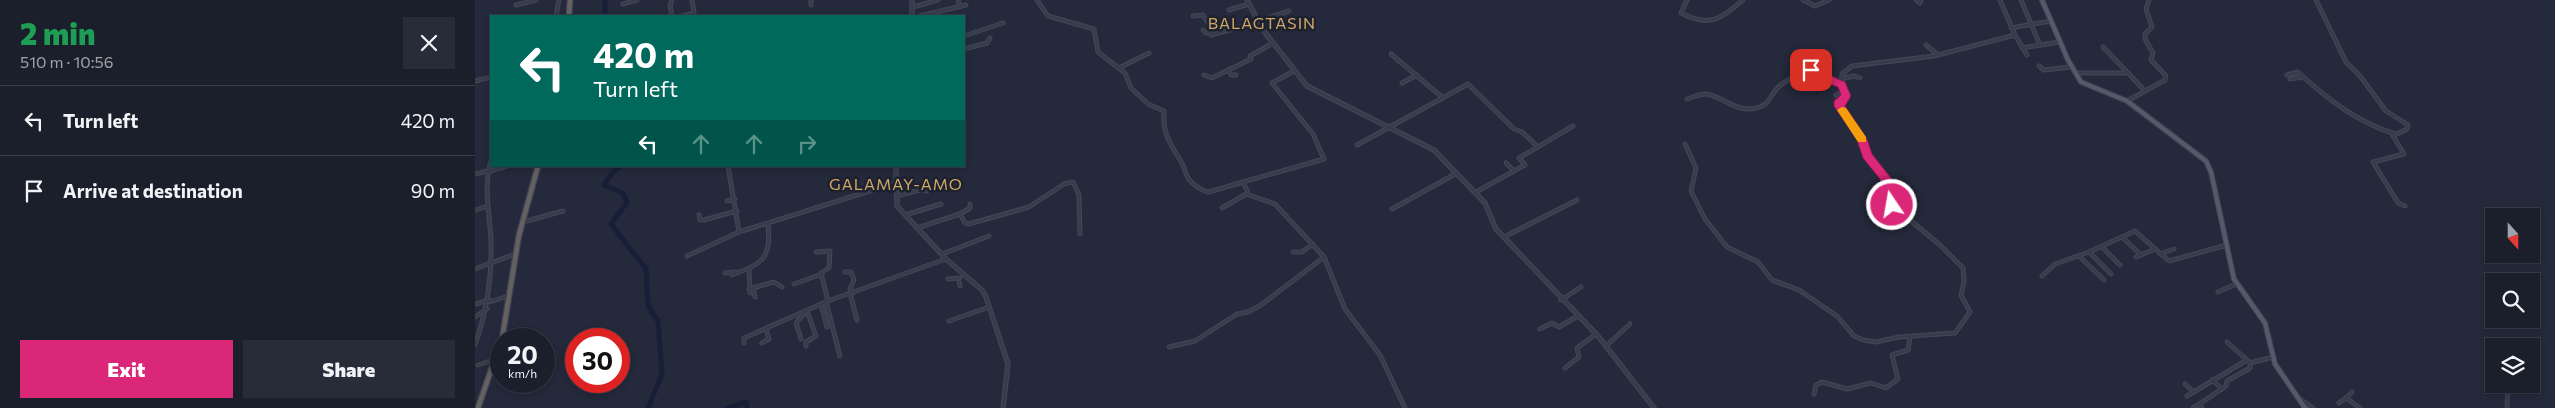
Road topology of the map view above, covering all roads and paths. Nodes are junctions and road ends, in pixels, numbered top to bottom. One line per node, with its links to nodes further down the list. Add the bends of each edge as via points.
1 (536, 0): 25 (street)
2 (559, 0): 32 (street)
3 (570, 0): 33 (highway)
4 (637, 0): 24 (street)
5 (673, 0): 34 (street)
6 (692, 0): 35 (street, via 694,12)
7 (811, 0): 26 (street)
8 (912, 0): 28 (street)
9 (938, 0): 28 (street)
10 (958, 0): 29 (street)
11 (1037, 0): 64 (street, via 1048,16 1093,28 1098,52)
12 (1687, 0): 13 (street, via 1681,13 1703,22 1721,19)
13 (1743, 0)
14 (1803, 0): 15 (street, via 1815,6)
15 (1829, 0)
16 (1916, 0): 17 (street, via 1920,3)
17 (1921, 0)
18 (2001, 0): 43 (street)
19 (2021, 0): 42 (street)
20 (2042, 0): 39 (main road)
21 (2149, 0): 81 (street, via 2146,9 2152,27 2145,37 2153,53 2151,60 2166,76 2162,83)
22 (2316, 0): 89 (street, via 2346,62 2386,111 2408,125)
23 (1248, 2): 30 (street); 41 (street)
24 (623, 4)
25 (516, 5)
26 (811, 5)
27 (966, 5): 29 (street)
28 (913, 7): 36 (street)
29 (960, 7): 37 (street)
30 (1229, 10)
31 (1289, 11): 41 (street)
32 (556, 15)
33 (569, 15)
34 (672, 15)
35 (684, 15)
36 (912, 15)
37 (924, 15)
38 (1193, 16): 45 (street, via 1203,15)
39 (2051, 21): 42 (street); 51 (main road)
40 (1003, 22): 49 (street)
41 (1258, 22): 46 (street); 52 (street)
42 (2031, 24): 43 (street); 54 (street)
43 (2011, 28): 48 (street)
44 (1203, 30): 45 (street, via 1206,33)
45 (1216, 30): 46 (street)
46 (1221, 32): 47 (street)
47 (1211, 35)
48 (2015, 35): 56 (street); 60 (street)
49 (965, 36)
50 (990, 38): 57 (street, via 985,44)
51 (2061, 41): 54 (street); 63 (main road)
52 (1273, 43): 65 (street, via 1255,51 1251,59); 66 (street)
53 (1926, 45): 60 (street)
54 (2040, 45): 56 (street)
55 (2103, 47): 68 (street)
56 (2022, 48): 61 (street)
57 (965, 49)
58 (1149, 53): 64 (street)
59 (1391, 54): 71 (street)
60 (1938, 55): 76 (street, via 1852,66 1843,72)
61 (2027, 55)
62 (2039, 66): 63 (street, via 2043,70)
63 (2071, 67): 67 (main road)
64 (1119, 68): 104 (street, via 1127,74 1131,88 1148,104 1164,111 1163,125 1189,180 1209,192)
65 (1227, 70): 69 (street, via 1212,78); 70 (street)
66 (1294, 71): 88 (street, via 1313,90); 104 (street, via 1272,83 1313,134 1324,159)
67 (2074, 73): 68 (street); 86 (main road, via 2086,85)
68 (2128, 73): 81 (street)
69 (1204, 75)
70 (1236, 75)
71 (1417, 75): 79 (street); 84 (street)
72 (2287, 75): 74 (street, via 2297,72)
73 (490, 77): 78 (street)
74 (2303, 77): 77 (street); 89 (street, via 2354,118)
75 (1860, 78): 76 (street)
76 (1841, 79): 80 (street)
77 (2290, 79)
78 (475, 81)
79 (1402, 83)
80 (1842, 84): 82 (street); 85 (street, via 1833,82 1823,72 1811,70 1781,84 1769,102 1760,107 1737,107 1704,94)
81 (2144, 90): 86 (street)
82 (1845, 91): 83 (street); 190 (street, via 1846,96 1840,101 1840,106 1862,139 1867,155 1885,178 1892,205 1940,245 1964,272 1961,295 1970,312 1958,332)
83 (1836, 95)
84 (1443, 98): 88 (street); 92 (street, via 1469,85 1514,129)
85 (1687, 99)
86 (2127, 101): 133 (main road, via 2207,161)
87 (1573, 126): 92 (street)
88 (1388, 127): 91 (street); 101 (street, via 1434,150)
89 (2397, 134): 115 (street, via 2393,136 2404,154 2376,160 2373,164 2398,203)
90 (1685, 144): 190 (street, via 1696,168 1691,191 1695,202 1727,247 1758,262 1772,280 1799,290 1831,312 1859,339 1876,342)
91 (1357, 145)
92 (1538, 147): 100 (street, via 1519,158 1525,165)
93 (490, 164): 99 (street)
94 (1506, 164): 100 (street)
95 (503, 167): 99 (street)
96 (539, 167): 124 (highway)
97 (728, 167): 109 (street)
98 (896, 167): 103 (street)
99 (487, 171): 102 (street); 114 (street)
100 (1514, 172): 106 (street)
101 (1457, 173): 106 (street); 118 (street)
102 (475, 174)
103 (895, 182): 108 (street); 125 (street)
104 (1243, 182): 107 (street)
105 (927, 191): 108 (street)
106 (1476, 192): 131 (street, via 1485,203 1493,225)
107 (1248, 193): 116 (street); 132 (street, via 1275,204)
108 (896, 196): 123 (street, via 897,206)
109 (735, 199): 111 (street); 120 (street)
110 (1577, 200): 131 (street)
111 (727, 201)
112 (941, 204): 123 (street)
113 (970, 204): 121 (street, via 970,208)
114 (488, 206): 117 (street); 149 (street)
115 (2405, 206)
116 (1222, 208)
117 (476, 210)
118 (1392, 210)
119 (563, 211): 124 (street)
120 (737, 211): 122 (street, via 704,220 700,220); 127 (street)
121 (960, 214): 126 (street); 128 (street, via 969,224 1024,209 1064,184 1075,182)
122 (699, 215)
123 (905, 215): 126 (street)
124 (523, 222): 140 (highway)
125 (768, 223): 127 (street); 151 (street, via 767,257)
126 (917, 228): 141 (street)
127 (739, 232): 144 (street)
128 (1080, 234)
129 (989, 236): 141 (street)
130 (2122, 237): 134 (street); 135 (street, via 2137,231); 143 (street)
131 (1504, 238): 172 (street)
132 (1313, 244): 138 (street, via 1302,252); 146 (street)
133 (2227, 245): 142 (street, via 2169,261); 164 (main road)
134 (2101, 247): 139 (street); 150 (street)
135 (2155, 249): 142 (street); 143 (street)
136 (2174, 249): 142 (street)
137 (816, 252): 156 (street, via 830,251 829,268)
138 (1293, 252)
139 (2089, 252): 145 (street); 158 (street)
140 (515, 254): 149 (street); 170 (highway)
141 (942, 254): 148 (street)
142 (2160, 254)
143 (2141, 255): 147 (street)
144 (687, 256)
145 (2079, 256): 160 (street, via 2055,264); 162 (street)
146 (1324, 257): 198 (street, via 1261,305 1237,314 1195,340); 221 (street, via 1345,309 1386,365)
147 (2136, 257)
148 (946, 259): 157 (street); 169 (street)
149 (491, 262): 153 (street); 173 (street)
150 (2120, 266)
151 (754, 267): 152 (street); 155 (street)
152 (749, 268): 159 (street); 167 (street)
153 (475, 269)
154 (845, 272): 169 (street, via 851,272 854,280)
155 (725, 273)
156 (822, 274): 163 (street); 174 (street)
157 (964, 274): 161 (street, via 959,281); 177 (street, via 984,292)
158 (2111, 274)
159 (732, 275)
160 (2041, 276)
161 (948, 279)
162 (2104, 280)
163 (794, 284)
164 (2236, 284): 168 (street); 200 (main road, via 2265,323)
165 (782, 287): 167 (street, via 774,282)
166 (1581, 287): 172 (street)
167 (751, 290): 171 (street)
168 (2218, 292)
169 (851, 293): 174 (street); 182 (street)
170 (510, 296): 173 (street); 186 (highway)
171 (755, 297)
172 (1561, 300): 180 (street)
173 (489, 301): 175 (street); 178 (street)
174 (827, 302): 176 (street); 199 (street)
175 (475, 304)
176 (821, 304): 179 (street); 185 (street)
177 (989, 307): 183 (street); 220 (street, via 1008,364)
178 (487, 309): 181 (street); 195 (street)
179 (806, 312): 187 (street); 191 (street, via 797,323); 196 (street, via 816,336 806,342)
180 (1578, 316): 188 (street, via 1559,327 1552,323); 189 (street)
181 (475, 317)
182 (857, 320)
183 (949, 321)
184 (1630, 324): 197 (street)
185 (827, 327)
186 (504, 328)
187 (766, 328): 193 (street, via 744,338); 194 (street, via 769,339)
188 (1540, 328)
189 (1596, 334): 197 (street); 205 (street, via 1577,348 1579,357)
190 (1910, 337): 213 (street, via 1908,350 1892,355 1899,375 1890,386 1886,388 1871,383 1847,389 1822,382 1816,385)
191 (801, 339)
192 (2227, 342): 201 (street)
193 (744, 343)
194 (762, 343)
195 (475, 345)
196 (806, 346)
197 (1606, 346): 222 (street)
198 (1169, 347)
199 (840, 356)
200 (2273, 357): 203 (street); 214 (main road)
201 (2247, 360): 203 (street); 207 (street)
202 (490, 361): 204 (street)
203 (2250, 363): 209 (street, via 2250,368 2227,382)
204 (478, 365)
205 (1565, 368)
206 (490, 373): 219 (highway)
207 (2212, 380): 209 (street); 210 (street)
208 (2185, 384): 210 (street)
209 (2222, 389): 218 (street)
210 (2194, 392): 215 (street)
211 (2351, 392): 216 (street)
212 (2508, 393): 228 (street)
213 (1814, 394)
214 (2295, 394): 225 (main road); 226 (street)
215 (2187, 396)
216 (2346, 398): 217 (street); 227 (street)
217 (2339, 403)
218 (2198, 404): 223 (street); 224 (street)
219 (478, 408)
220 (1003, 408)
221 (1405, 408)
222 (1655, 408)
223 (2193, 408)
224 (2202, 408)
225 (2305, 408)
226 (2313, 408)
227 (2360, 408)
228 (2507, 408)

